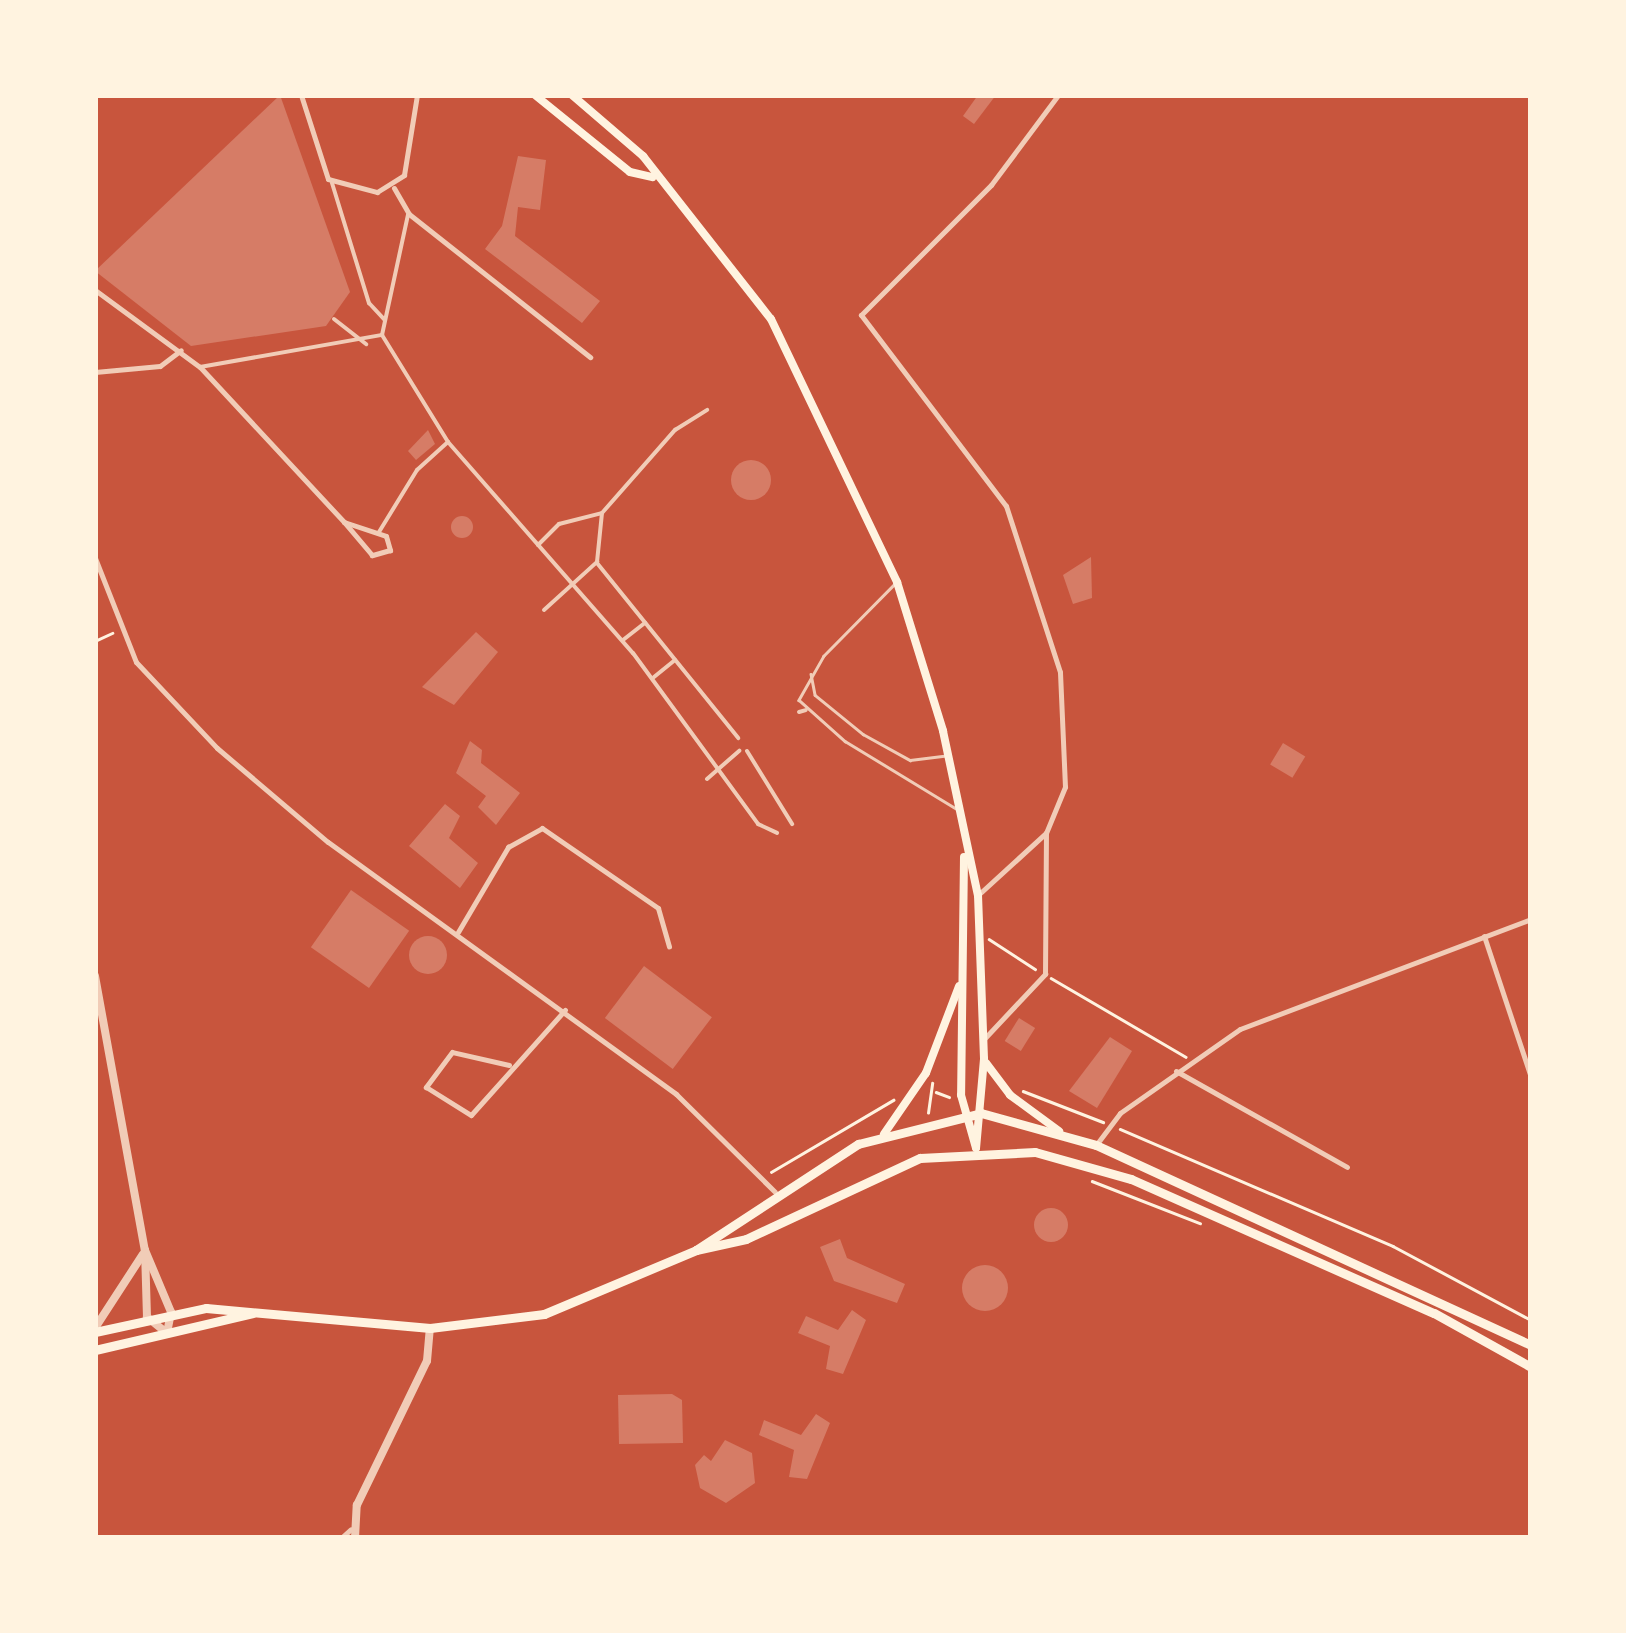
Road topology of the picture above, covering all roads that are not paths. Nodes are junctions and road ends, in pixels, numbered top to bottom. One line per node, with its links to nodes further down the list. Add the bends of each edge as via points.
1 (300, 95): 7 (street)
2 (417, 95): 8 (street, via 406,172)
3 (535, 95): 6 (main road, via 630,172)
4 (572, 95): 6 (main road, via 643,156)
5 (1058, 95): 48 (street, via 991,185 862,311 970,447 1037,583 1068,726 1065,786)
6 (652, 177): 27 (main road, via 771,319)
7 (332, 183): 8 (street); 12 (street, via 369,303)
8 (394, 188): 9 (street)
9 (409, 214): 12 (street); 16 (street)
10 (95, 290): 15 (street)
11 (334, 319): 14 (street)
12 (386, 321): 13 (street)
13 (382, 335): 14 (street); 20 (street)
14 (366, 344): 17 (street)
15 (181, 350): 17 (street); 18 (street, via 160,366)
16 (590, 357)
17 (200, 367): 22 (street)
18 (95, 372)
19 (706, 410): 21 (street, via 675,430)
20 (448, 442): 23 (street, via 417,470); 24 (street)
21 (602, 513): 24 (street, via 559,524); 26 (street)
22 (344, 522): 23 (street); 23 (street, via 378,558 391,546)
23 (378, 532)
24 (538, 545): 28 (street)
25 (95, 558): 52 (street, via 119,630 156,686 256,784)
26 (597, 562): 28 (street); 30 (street)
27 (898, 582): 35 (lane); 42 (main road)
28 (573, 584): 29 (street); 31 (street)
29 (544, 610)
30 (645, 622): 31 (street); 34 (street)
31 (623, 640): 32 (street)
32 (634, 653): 33 (street); 36 (street)
33 (625, 660)
34 (675, 660): 36 (street); 39 (street)
35 (811, 673): 37 (lane, via 799,692); 42 (lane, via 815,695 863,734 910,760)
36 (654, 678): 43 (street)
37 (806, 710): 38 (street); 45 (lane)
38 (798, 712)
39 (738, 738)
40 (747, 751): 46 (street)
41 (735, 753): 43 (street)
42 (948, 755): 45 (main road)
43 (722, 766): 44 (street); 47 (street, via 758,824)
44 (707, 779)
45 (959, 812): 49 (main road)
46 (792, 824)
47 (777, 833)
48 (1046, 833): 50 (street); 58 (street, via 1045,974)
49 (964, 847): 50 (main road); 56 (main road)
50 (978, 895): 58 (main road)
51 (1531, 918): 53 (street)
52 (457, 933): 54 (street, via 508,847 542,828 658,908); 57 (street)
53 (1484, 936): 61 (street, via 1240,1029); 62 (street)
54 (669, 946)
55 (95, 976): 71 (street)
56 (962, 977): 63 (main road); 66 (main road, via 926,1073)
57 (565, 1010): 60 (street); 70 (street, via 676,1094)
58 (984, 1040): 59 (main road)
59 (984, 1059): 64 (main road); 65 (main road, via 1010,1095)
60 (509, 1065): 60 (street, via 453,1052 426,1087 471,1115)
61 (1176, 1070): 67 (street, via 1108,1124); 69 (street)
62 (1531, 1077)
63 (963, 1114): 64 (main road); 66 (main road); 68 (main road)
64 (981, 1114): 65 (main road); 68 (main road)
65 (1059, 1131): 67 (main road)
66 (884, 1134): 70 (main road)
67 (1096, 1146): 79 (main road)
68 (976, 1148): 72 (main road, via 879,1172 746,1240); 81 (main road, via 1088,1164 1434,1313)
69 (1348, 1167)
70 (775, 1192): 72 (main road)
71 (145, 1250): 73 (street); 75 (street); 77 (street)
72 (696, 1250): 76 (main road, via 585,1303)
73 (171, 1312): 74 (main road); 75 (main road); 78 (street)
74 (256, 1312): 76 (main road); 78 (main road)
75 (147, 1317): 77 (main road); 78 (street)
76 (430, 1328): 82 (street, via 427,1361)
77 (95, 1330)
78 (166, 1333): 80 (main road)
79 (1531, 1345)
80 (95, 1350)
81 (1531, 1367)
82 (353, 1534): 83 (street)
83 (342, 1538)

